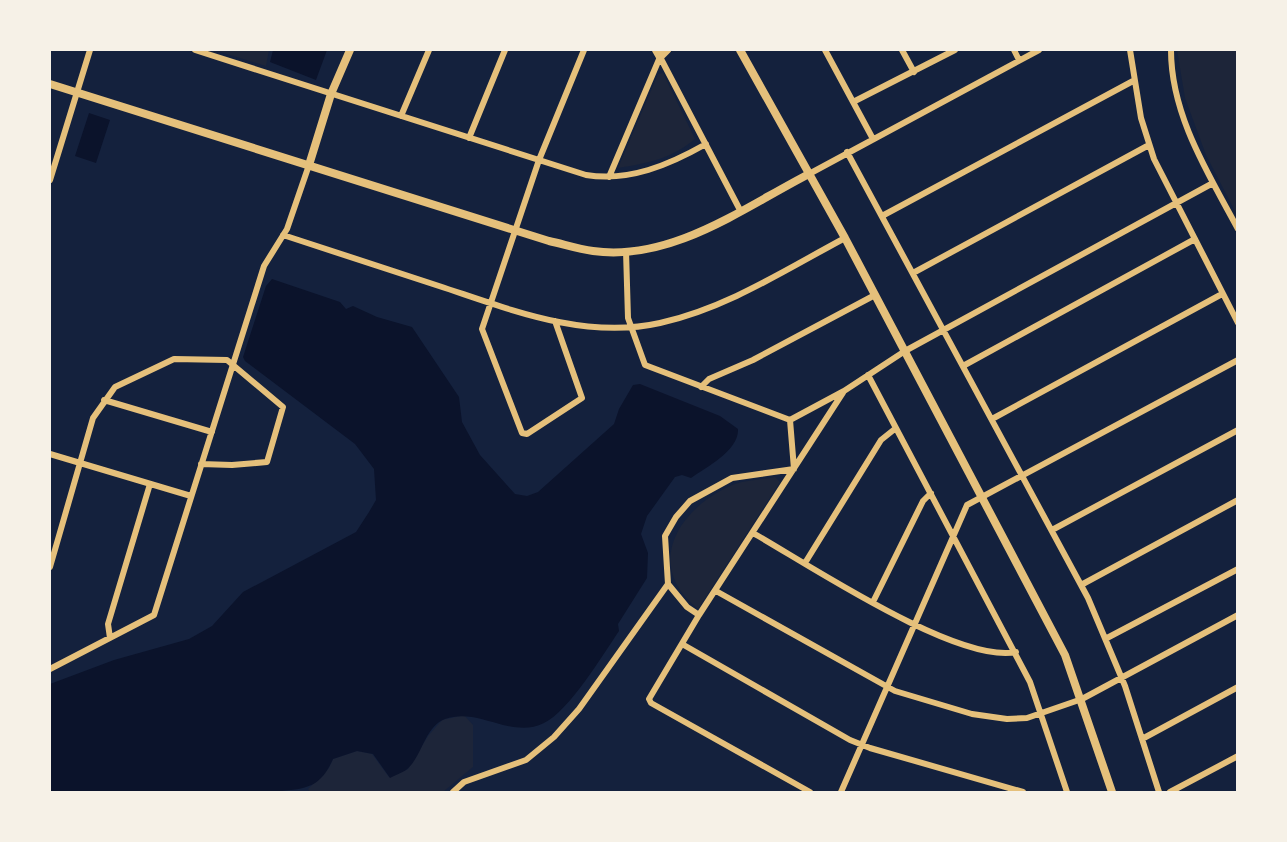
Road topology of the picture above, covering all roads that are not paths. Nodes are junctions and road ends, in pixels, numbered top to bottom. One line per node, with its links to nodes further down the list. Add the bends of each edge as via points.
1 (90, 50): 21 (street)
2 (195, 50): 22 (street)
3 (350, 50): 22 (street)
4 (429, 50): 24 (street)
5 (505, 50): 25 (street)
6 (584, 50): 31 (street)
7 (667, 50): 16 (street)
8 (740, 50): 33 (street)
9 (825, 50): 23 (street)
10 (902, 50): 18 (street)
11 (955, 50): 18 (street)
12 (1014, 50): 17 (street)
13 (1039, 50): 17 (street)
14 (1130, 50): 19 (street)
15 (1171, 50): 36 (street, via 1176,88 1189,134)
16 (658, 53): 27 (street); 34 (street)
17 (1019, 60): 26 (street)
18 (914, 72): 23 (street)
19 (1133, 81): 28 (street); 39 (street)
20 (50, 84): 21 (street)
21 (78, 90): 30 (street); 32 (street)
22 (331, 94): 24 (street); 32 (street)
23 (853, 102): 26 (street)
24 (401, 116): 25 (street)
25 (469, 138): 31 (street)
26 (873, 139): 29 (street)
27 (706, 144): 34 (street, via 655,170); 38 (street)
28 (1149, 145): 37 (street); 46 (street)
29 (847, 152): 33 (street); 39 (street)
30 (53, 160): 35 (street)
31 (539, 160): 34 (street, via 586,175); 41 (street)
32 (309, 165): 41 (street); 42 (street)
33 (809, 174): 38 (street); 43 (street)
34 (609, 177)
35 (50, 180)
36 (1213, 183): 37 (street); 40 (street)
37 (1176, 204): 44 (street); 53 (street)
38 (740, 210): 45 (street, via 689,238)
39 (882, 216): 46 (street)
40 (1238, 229)
41 (515, 230): 45 (street, via 593,251); 49 (street)
42 (283, 236): 49 (street); 56 (street, via 264,266)
43 (845, 238): 48 (street); 52 (street, via 732,299 679,318)
44 (1195, 239): 47 (street); 57 (street)
45 (626, 251): 52 (street)
46 (913, 273): 53 (street)
47 (1222, 294): 51 (street); 62 (street)
48 (875, 295): 54 (street); 59 (street)
49 (490, 303): 50 (street); 50 (street, via 482,329 522,433 527,434 582,398)
50 (555, 321): 52 (street, via 601,328)
51 (1238, 323)
52 (630, 326): 59 (street, via 647,368)
53 (944, 330): 54 (street); 57 (street)
54 (905, 351): 58 (street); 75 (street)
55 (1238, 360): 71 (street)
56 (232, 363): 61 (street, via 174,359 116,387); 66 (street); 69 (street, via 283,407 282,414 267,462)
57 (963, 366): 62 (street)
58 (868, 375): 60 (street); 64 (street)
59 (700, 387): 63 (street)
60 (844, 391): 63 (street); 70 (street)
61 (104, 400): 66 (street); 68 (street, via 93,418)
62 (992, 419): 71 (street)
63 (790, 420): 70 (street)
64 (896, 428): 73 (street); 80 (street, via 881,440)
65 (1238, 430): 77 (street)
66 (212, 432): 69 (street)
67 (50, 454): 68 (street)
68 (80, 463): 72 (street); 81 (street)
69 (201, 464): 74 (street)
70 (794, 469): 78 (street); 83 (street, via 732,478 690,501 665,536)
71 (1022, 475): 75 (street); 77 (street)
72 (150, 484): 74 (street); 90 (street, via 108,624)
73 (931, 493): 79 (street); 86 (street, via 922,501)
74 (191, 496): 90 (street, via 154,615)
75 (982, 497): 79 (street, via 967,505); 98 (street, via 1065,655)
76 (1238, 500): 84 (street)
77 (1052, 530): 84 (street)
78 (753, 533): 80 (street); 85 (street)
79 (953, 534): 89 (street); 93 (street)
80 (805, 563): 86 (street)
81 (50, 567)
82 (1238, 569): 91 (street)
83 (668, 584): 87 (street); 103 (street, via 579,709 554,737 526,760 464,782)
84 (1081, 585): 91 (street)
85 (716, 591): 87 (street); 96 (street)
86 (873, 602): 89 (street)
87 (699, 615): 92 (street)
88 (1238, 615): 95 (street)
89 (914, 625): 93 (street, via 987,652); 96 (street)
90 (110, 638): 94 (street)
91 (1107, 638): 95 (street)
92 (682, 644): 101 (street); 104 (street, via 650,695 651,703)
93 (1016, 652): 99 (street)
94 (52, 666)
95 (1122, 677): 98 (street); 100 (street)
96 (887, 687): 99 (street, via 986,717 1027,718); 101 (street)
97 (1238, 687): 100 (street)
98 (1082, 699): 99 (street); 109 (street)
99 (1041, 714): 108 (street)
100 (1142, 739): 110 (street)
101 (862, 745): 105 (street); 106 (street)
102 (1238, 756): 111 (street)
103 (453, 792)
104 (810, 792)
105 (842, 792)
106 (1023, 792)
107 (1060, 792): 108 (street)
108 (1067, 792)
109 (1113, 792)
110 (1159, 792)
111 (1170, 792)

